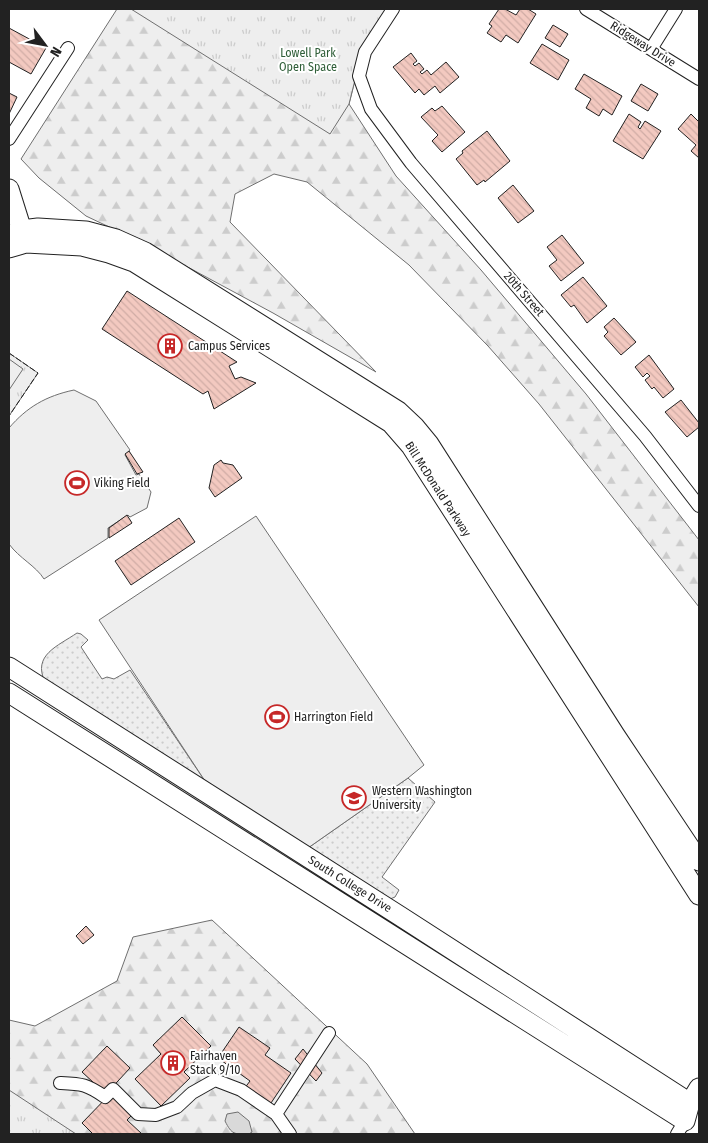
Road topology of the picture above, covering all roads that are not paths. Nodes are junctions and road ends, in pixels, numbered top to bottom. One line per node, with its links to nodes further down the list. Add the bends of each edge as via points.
1 (393, 9): 10 (street, 20th Street, via 365,52 359,76 371,109 411,163 645,436)
2 (586, 9): 5 (street, Ridgeway Drive)
3 (676, 9): 5 (street)
4 (68, 48): 7 (street)
5 (651, 48): 6 (street, Ridgeway Drive)
6 (699, 79)
7 (9, 139)
8 (9, 189): 9 (main road)
9 (16, 239): 13 (main road, Bill McDonald Parkway, via 38,228 86,231 146,252 398,411 428,444); 14 (main road, Bill McDonald Parkway, via 82,246 134,262 391,424 411,446)
10 (699, 506)
11 (9, 668): 17 (main road, South College Drive, via 400,916)
12 (9, 692): 17 (main road, South College Drive)
13 (699, 861)
14 (699, 894)
15 (329, 1033): 18 (street)
16 (60, 1083): 18 (street, via 89,1086 105,1097 113,1089 138,1114 156,1115 177,1107 192,1093 215,1080 241,1090)
17 (688, 1112)
18 (276, 1114): 19 (street)
19 (290, 1134)

